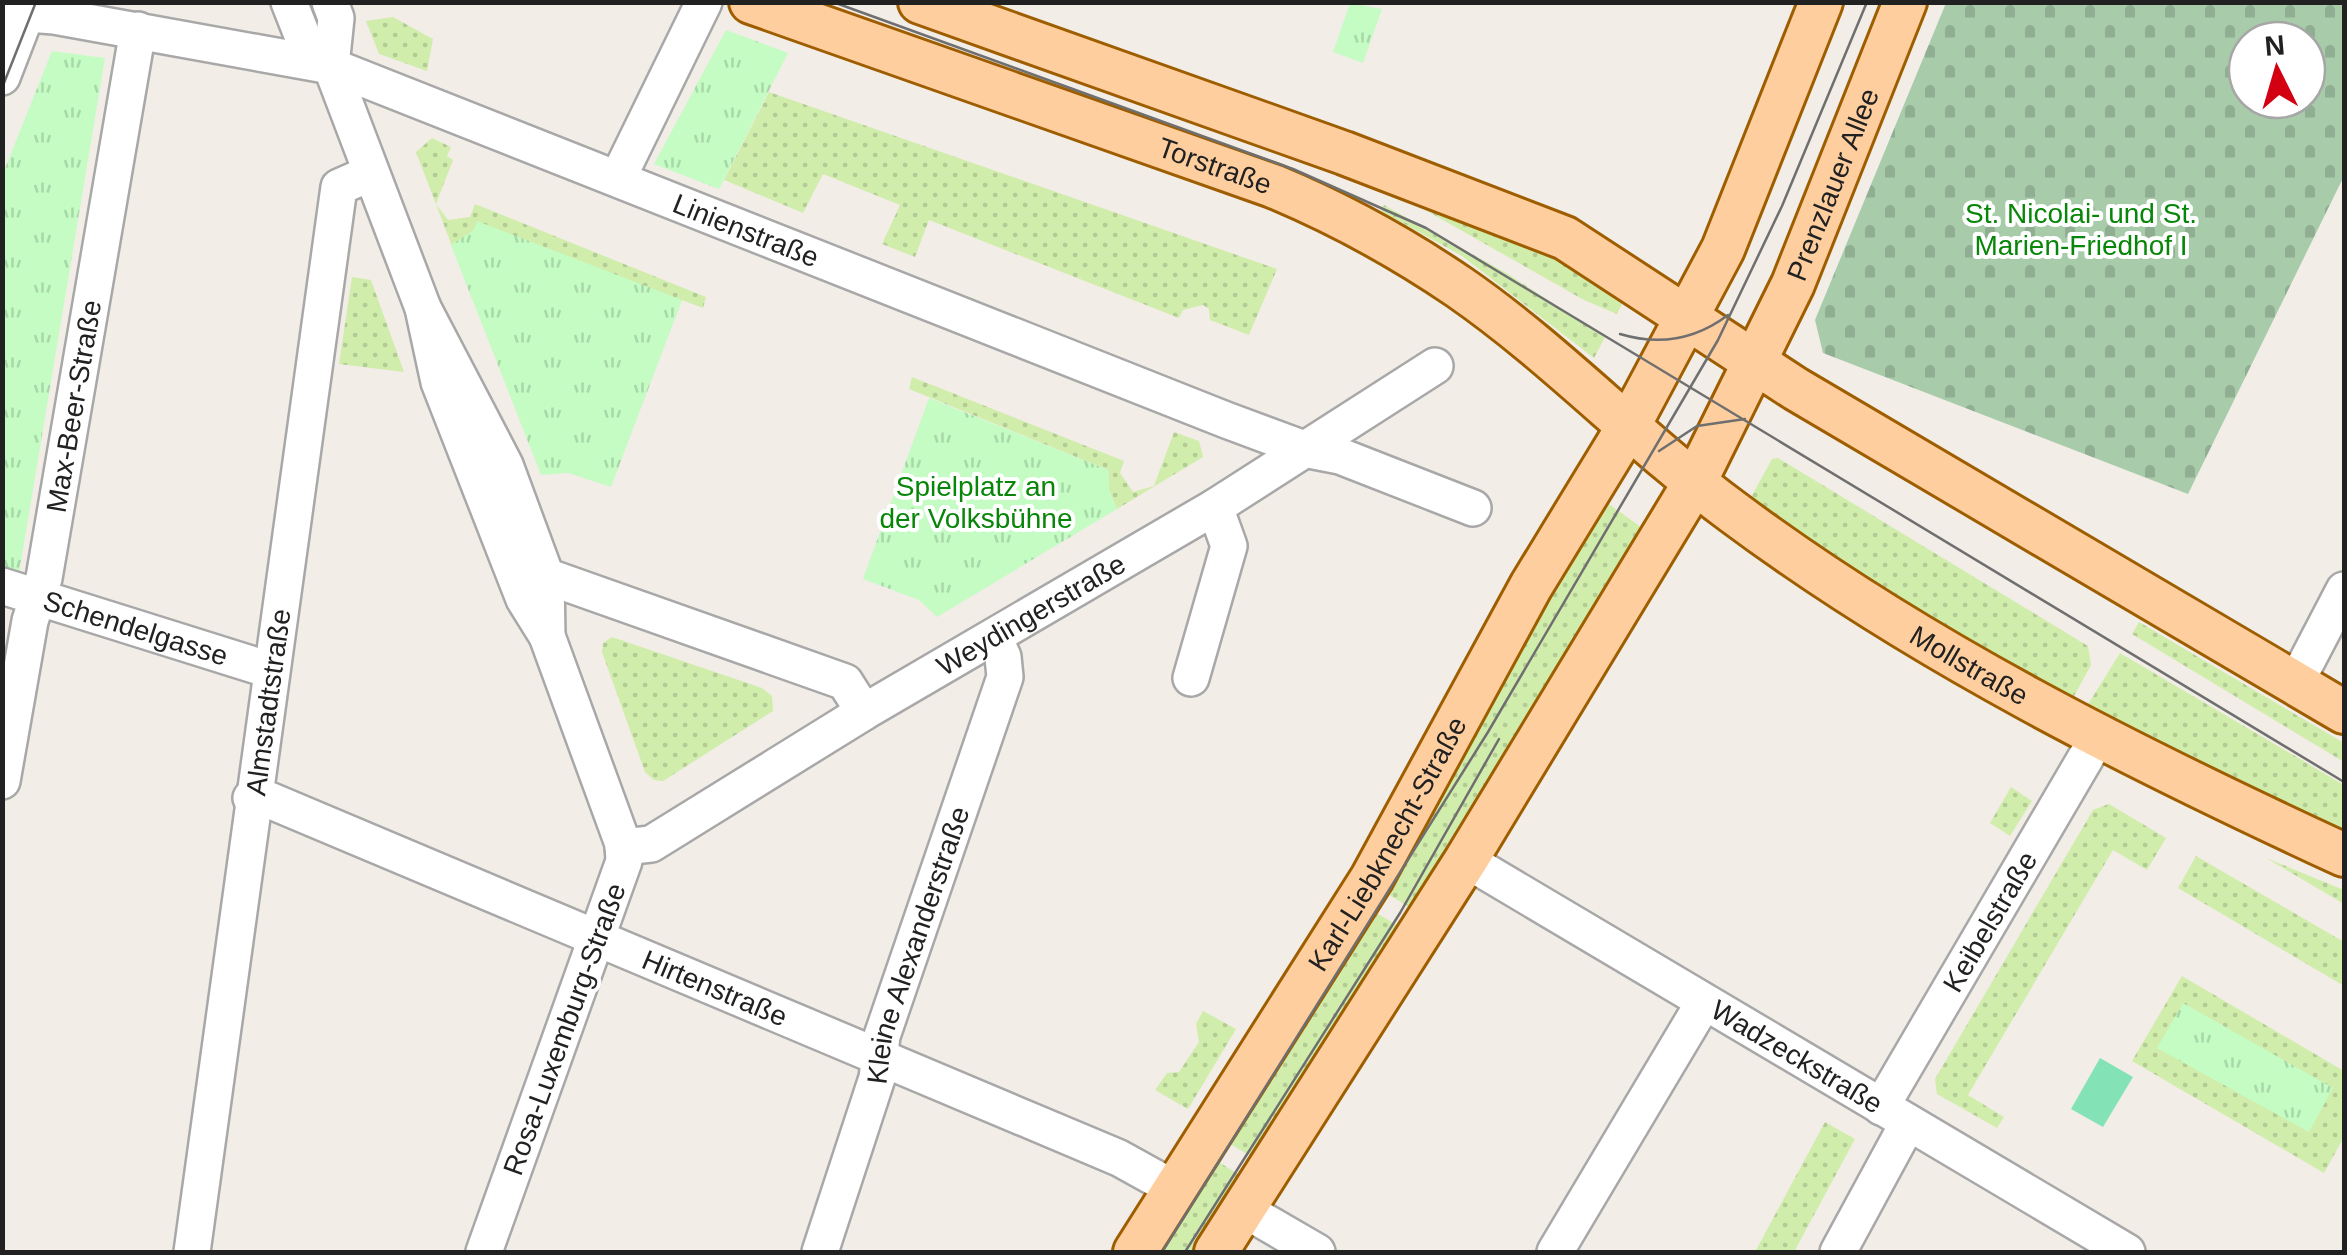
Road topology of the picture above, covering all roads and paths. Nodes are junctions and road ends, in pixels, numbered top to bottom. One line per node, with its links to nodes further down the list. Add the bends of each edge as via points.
1 (290, 2): 10 (street, Rosa-Luxemburg-Straße, via 306,45)
2 (330, 2): 10 (street, Rosa-Luxemburg-Straße, via 336,18)
3 (704, 2): 13 (street)
4 (751, 2): 18 (main road, Torstraße, via 1330,210 1459,287)
5 (920, 2): 15 (main road, Torstraße, via 1534,225 1585,250)
6 (1821, 2): 15 (main road, via 1723,249)
7 (1905, 2): 16 (main road, Prenzlauer Allee)
8 (20, 10): 9 (street, Linienstraße); 11 (street)
9 (138, 30): 10 (street, Linienstraße); 26 (street, Max-Beer-Straße)
10 (332, 66): 12 (street, Rosa-Luxemburg-Straße); 13 (street, Linienstraße)
11 (2, 77)
12 (371, 173): 14 (street, Rosa-Luxemburg-Straße); 29 (street, Almstadtstraße, via 339,187)
13 (618, 178): 19 (street, Linienstraße)
14 (423, 308): 23 (street, Rosa-Luxemburg-Straße, via 505,465); 27 (street, Rosa-Luxemburg-Straße, via 439,382 524,599)
15 (1687, 318): 16 (main road); 18 (main road, Karl-Liebknecht-Straße)
16 (1756, 365): 20 (main road, Prenzlauer Allee); 31 (main road)
17 (1435, 366): 19 (street, Weydingerstraße)
18 (1628, 427): 20 (main road, Mollstraße); 44 (main road, Karl-Liebknecht-Straße, via 1531,586 1372,878)
19 (1304, 449): 21 (street, Weydingerstraße); 22 (street, Linienstraße, via 1340,456)
20 (1695, 482): 34 (main road, Mollstraße, via 1860,598); 39 (main road)
21 (1215, 507): 28 (street, Weydingerstraße); 30 (street, via 1229,546)
22 (1474, 508)
23 (546, 576): 27 (street, Rosa-Luxemburg-Straße); 32 (street, via 846,682)
24 (2, 586): 26 (street, Schendelgasse)
25 (2344, 590): 31 (street)
26 (38, 599): 29 (street, Schendelgasse); 35 (street, Max-Beer-Straße)
27 (547, 636): 37 (street, Rosa-Luxemburg-Straße)
28 (994, 636): 32 (street, Weydingerstraße); 42 (street, Kleine Alexanderstraße, via 1005,676)
29 (270, 670): 36 (street, Almstadtstraße)
30 (1191, 678)
31 (2296, 684): 33 (main road)
32 (864, 712): 37 (street, Weydingerstraße, via 651,844)
33 (2344, 712)
34 (2099, 735): 38 (main road, Mollstraße); 43 (street, Keibelstraße)
35 (2, 781)
36 (251, 798): 40 (street, Hirtenstraße); 46 (street, Almstadtstraße)
37 (624, 847): 40 (street, Rosa-Luxemburg-Straße)
38 (2344, 855)
39 (1466, 860): 41 (street, Wadzeckstraße); 45 (main road)
40 (598, 939): 42 (street, Hirtenstraße); 47 (street, Rosa-Luxemburg-Straße)
41 (1704, 1002): 43 (street, Wadzeckstraße); 52 (street)
42 (880, 1056): 44 (street, Hirtenstraße, via 1134,1164); 48 (street, Kleine Alexanderstraße)
43 (1894, 1115): 53 (street, Keibelstraße); 54 (street, Wadzeckstraße)
44 (1175, 1189): 49 (main road, Karl-Liebknecht-Straße)
45 (1243, 1209): 50 (main road); 51 (street)
46 (192, 1252)
47 (484, 1252)
48 (820, 1252)
49 (1135, 1252)
50 (1216, 1252)
51 (1316, 1252)
52 (1556, 1252)
53 (1838, 1252)
54 (2127, 1252)

